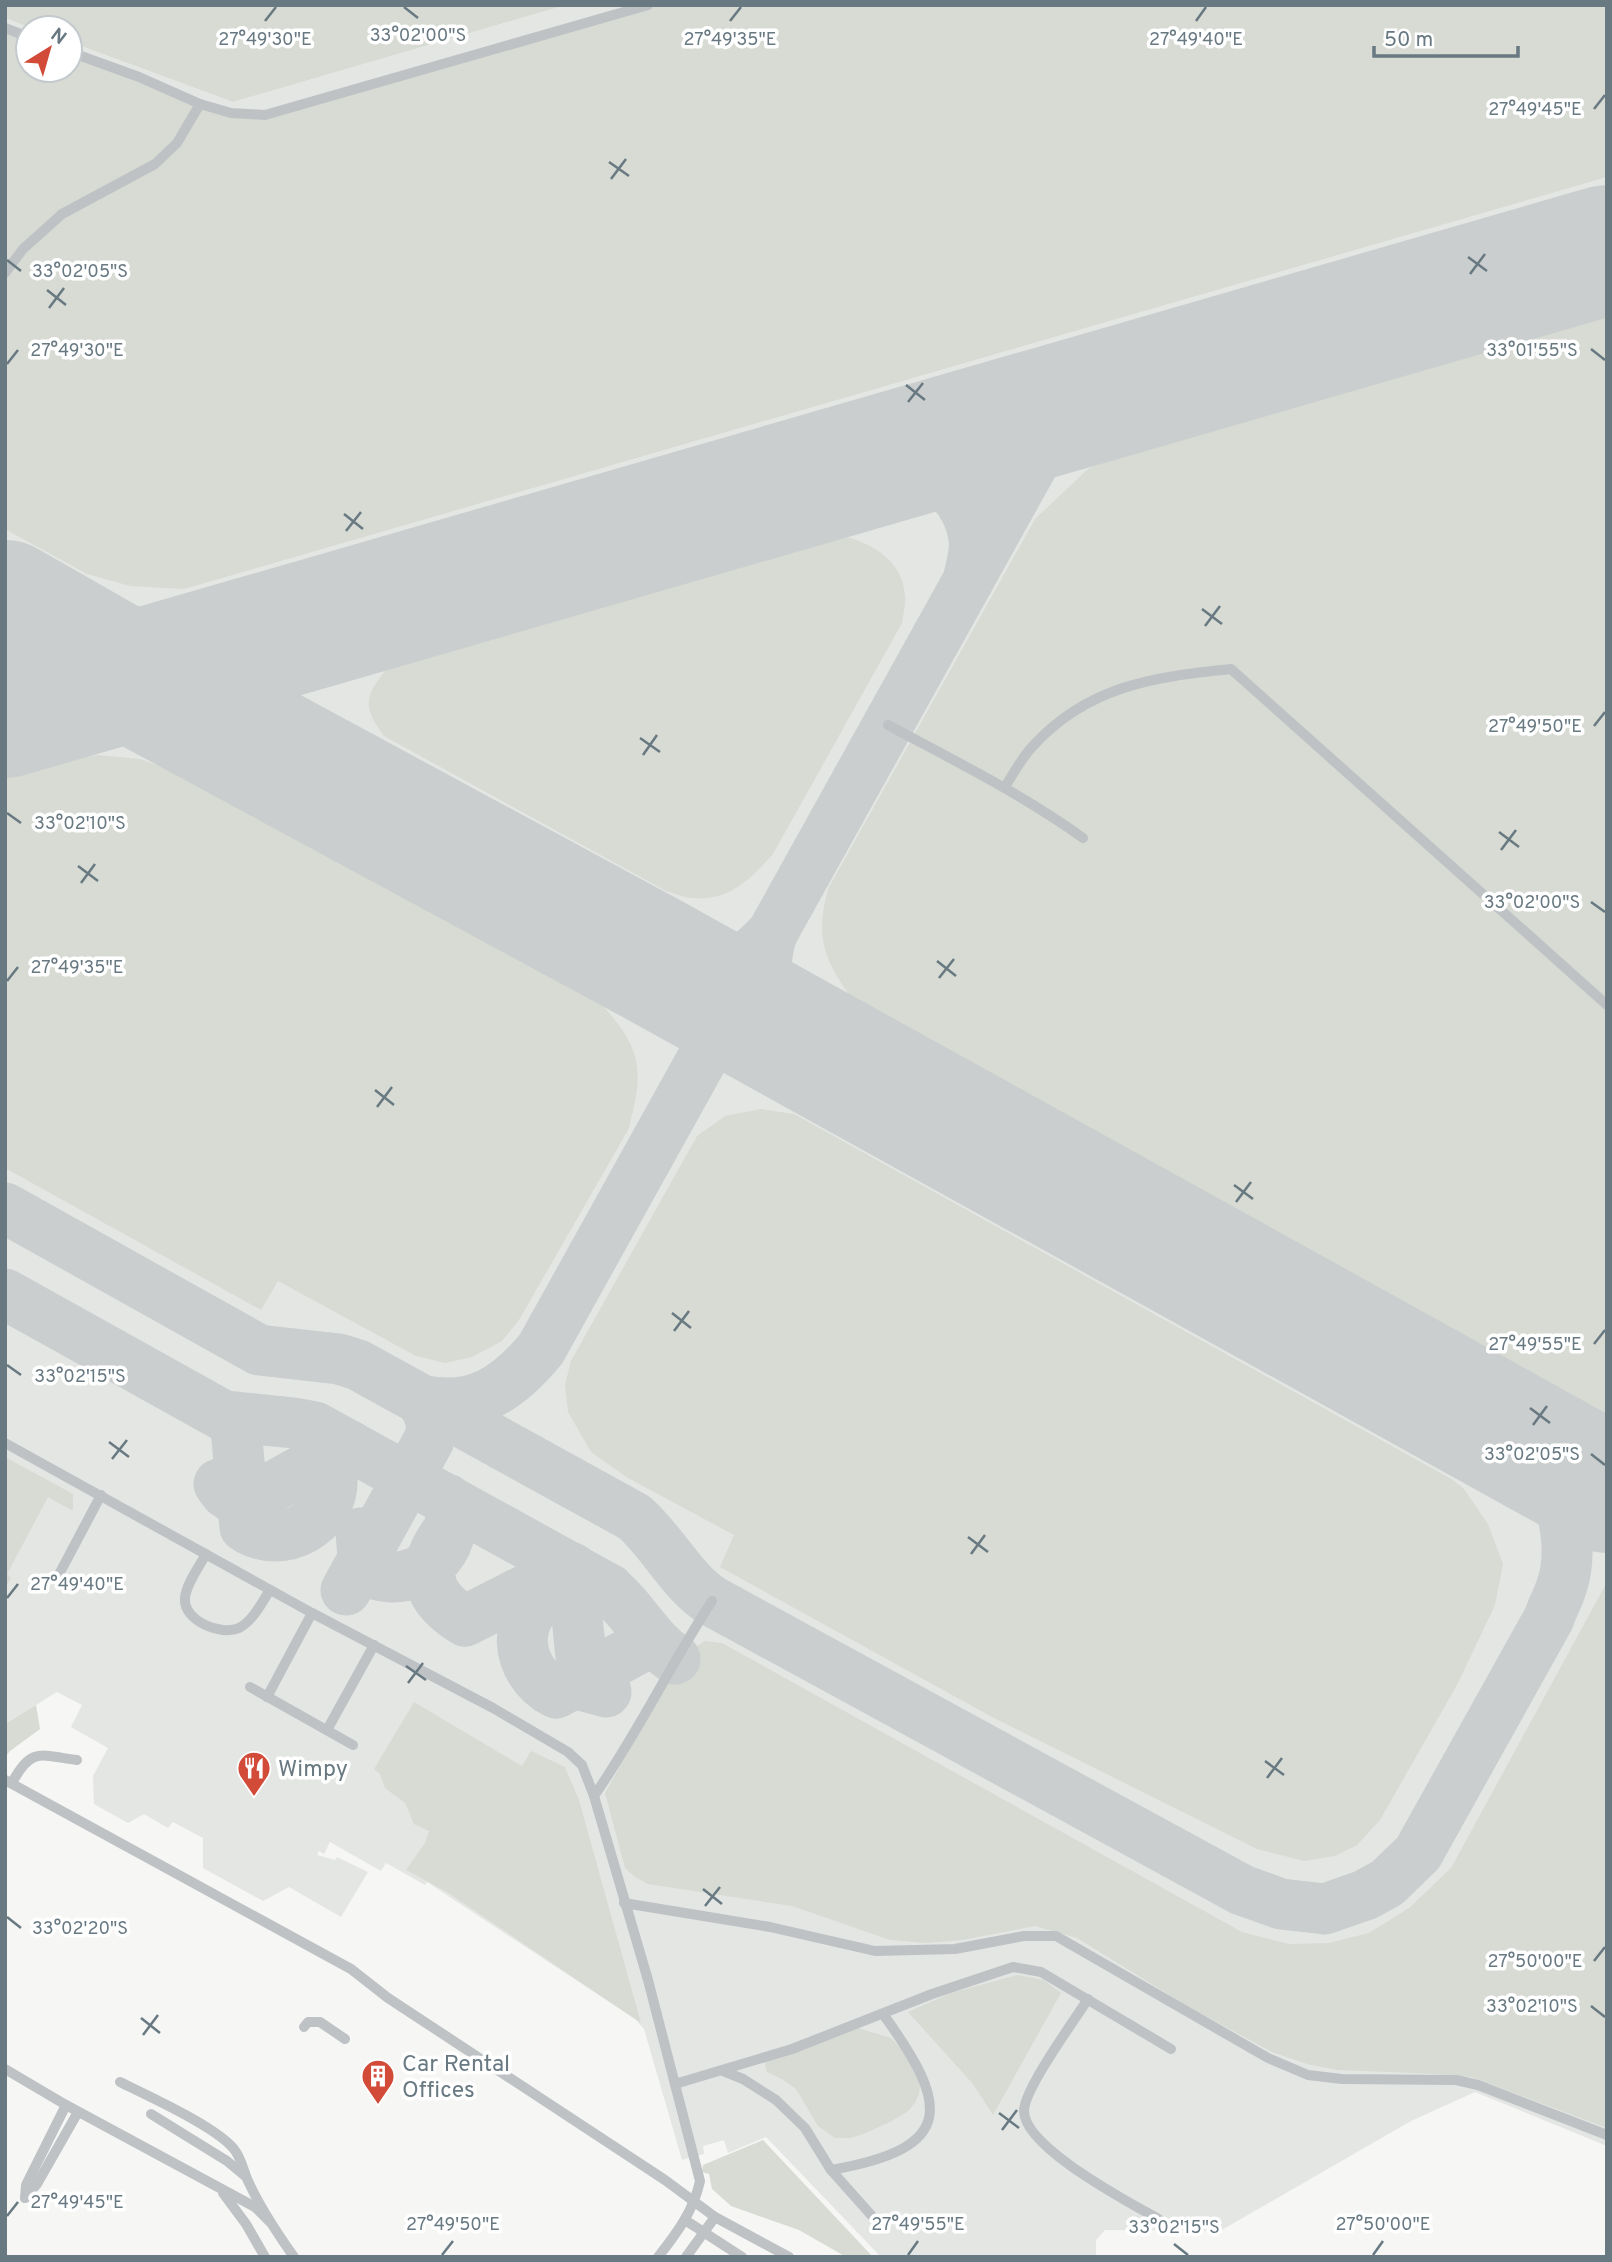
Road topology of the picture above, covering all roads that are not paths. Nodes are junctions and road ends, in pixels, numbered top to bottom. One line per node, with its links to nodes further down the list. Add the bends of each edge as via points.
1 (648, 5): 3 (lane, via 279,112 232,113)
2 (84, 57): 3 (lane)
3 (200, 104): 4 (lane, via 177,143 155,164 62,214 23,249)
4 (5, 273)
5 (888, 725): 6 (lane)
6 (1005, 787): 7 (lane); 8 (lane, via 1031,748 1080,705 1122,687 1231,669)
7 (1083, 838)
8 (1607, 1005)
9 (5, 1443): 10 (lane)
10 (101, 1495): 11 (lane); 12 (lane)
11 (206, 1554): 13 (lane); 13 (lane, via 184,1602 192,1615 212,1629 240,1627)
12 (56, 1580)
13 (270, 1590): 15 (lane)
14 (712, 1601): 23 (lane)
15 (312, 1613): 16 (lane); 18 (lane)
16 (374, 1645): 19 (lane); 23 (lane, via 568,1752 582,1765)
17 (250, 1687): 18 (lane)
18 (267, 1697): 19 (lane)
19 (327, 1730): 20 (lane)
20 (353, 1745)
21 (77, 1760): 22 (lane, via 32,1757)
22 (8, 1782): 38 (lane, via 351,1969)
23 (594, 1796): 24 (lane)
24 (624, 1903): 33 (lane); 39 (lane, via 770,1927 875,1951 955,1949 1024,1936 1056,1936 1268,2058 1308,2075 1456,2080)
25 (1088, 1999): 26 (lane, via 1041,1972 1013,1967); 29 (lane); 46 (lane, via 1030,2091 1024,2112 1031,2130 1063,2161)
26 (883, 2014): 31 (lane); 40 (lane, via 924,2077 930,2116 925,2131 900,2151)
27 (304, 2027): 28 (lane, via 320,2022)
28 (345, 2039)
29 (1171, 2049)
30 (5, 2069): 34 (lane)
31 (723, 2071): 33 (lane); 40 (lane, via 776,2100 806,2128)
32 (120, 2082): 41 (lane, via 195,2121 231,2146)
33 (675, 2084): 43 (lane, via 700,2181)
34 (66, 2105): 35 (lane); 35 (lane, via 26,2185 25,2198)
35 (78, 2112): 42 (lane)
36 (151, 2115): 41 (lane, via 227,2161)
37 (605, 2124): 38 (lane)
38 (597, 2135): 43 (lane)
39 (1607, 2135)
40 (831, 2170): 48 (lane)
41 (246, 2178): 47 (lane)
42 (222, 2191): 47 (lane, via 255,2207); 50 (lane)
43 (694, 2203): 44 (lane); 45 (lane)
44 (715, 2217): 49 (lane); 55 (lane)
45 (685, 2220): 49 (lane); 52 (lane)
46 (1160, 2220)
47 (270, 2222): 51 (lane)
48 (880, 2225)
49 (704, 2233): 53 (lane); 54 (lane)
50 (265, 2257)
51 (295, 2257)
52 (658, 2257)
53 (686, 2257)
54 (742, 2257)
55 (789, 2257)

